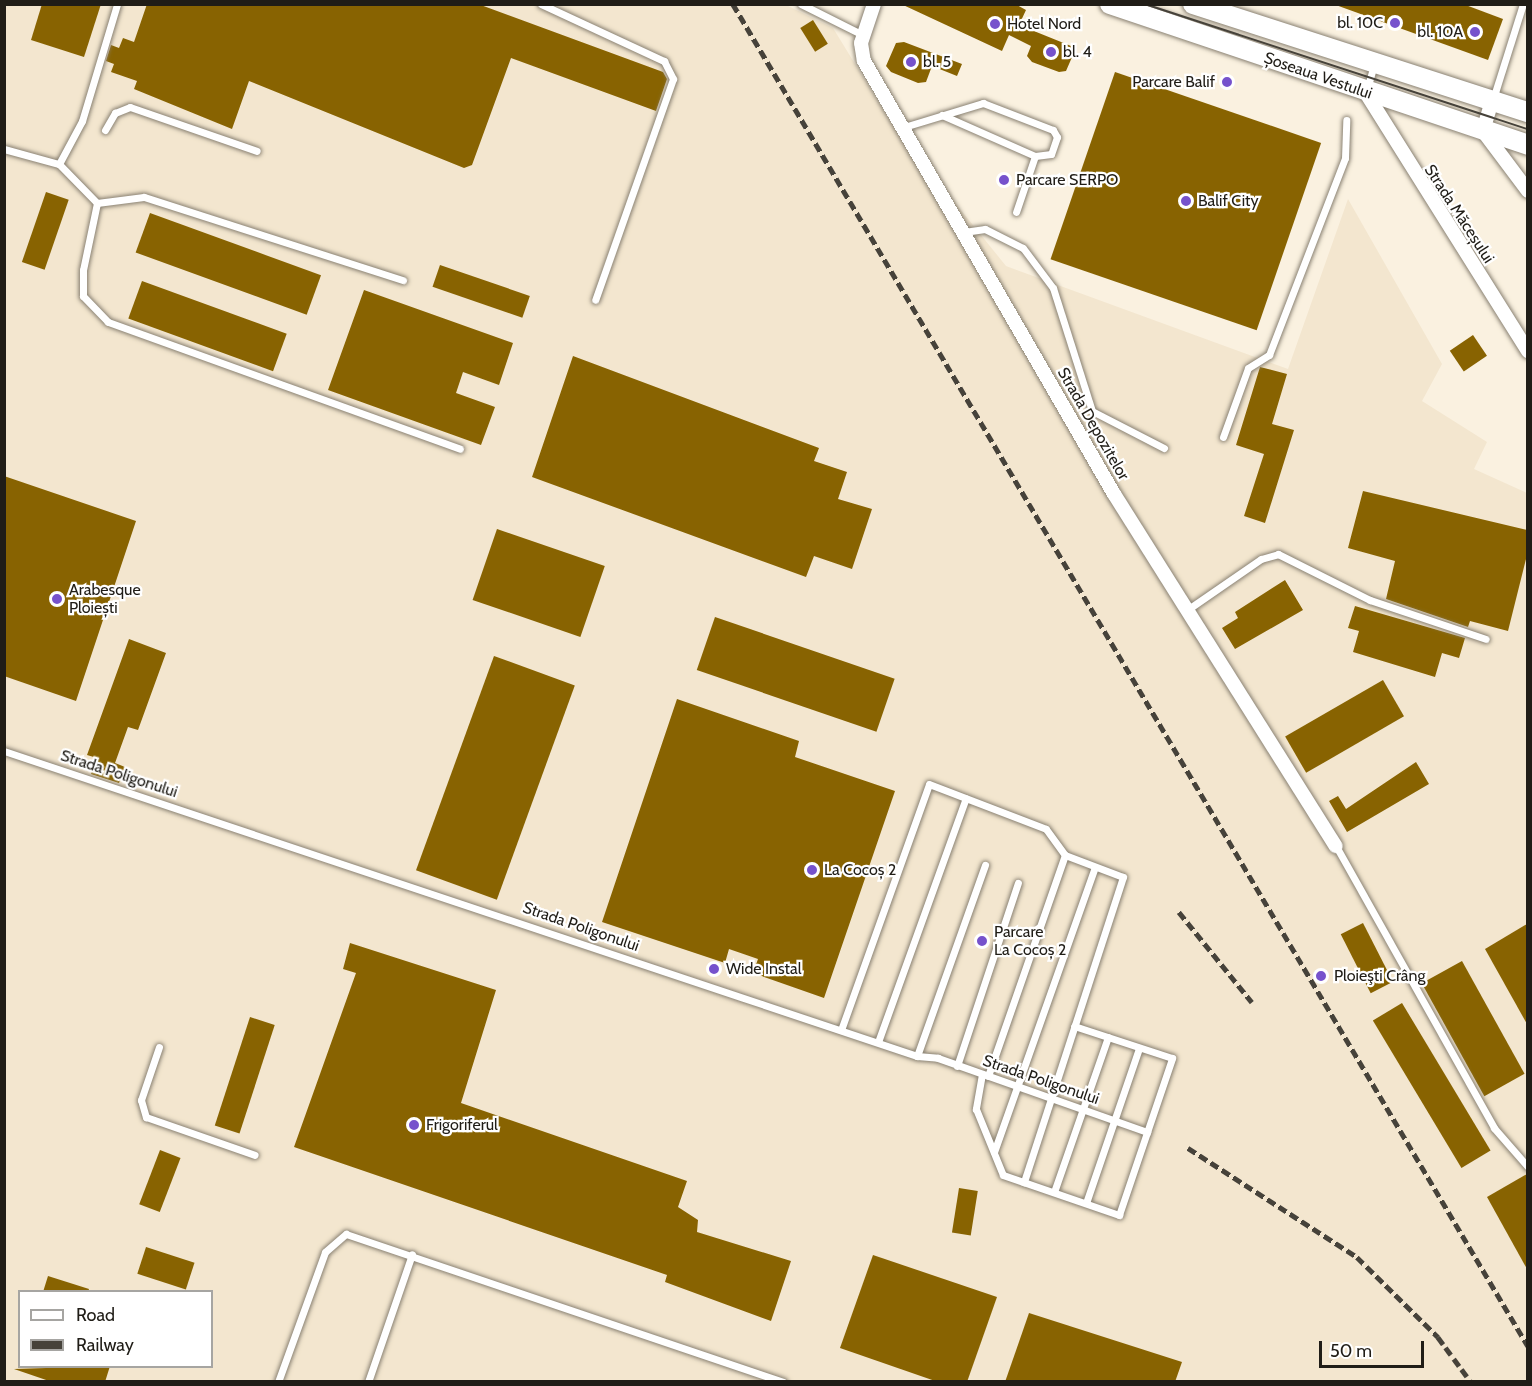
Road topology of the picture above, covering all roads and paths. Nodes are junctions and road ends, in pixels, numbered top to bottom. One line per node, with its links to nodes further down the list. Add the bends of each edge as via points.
1 (117, 4): 22 (lane, via 82,121)
2 (541, 4): 28 (lane, via 664,61 674,79)
3 (801, 4): 8 (lane)
4 (874, 4): 8 (street, Strada Depozitelor)
5 (1193, 4): 9 (main road, Șoseaua Vestului)
6 (1523, 4): 11 (lane)
7 (1121, 6): 10 (main road, Șoseaua Vestului)
8 (862, 35): 15 (street, Strada Depozitelor, via 864,61)
9 (1374, 63): 10 (lane); 11 (main road, Șoseaua Vestului)
10 (1365, 93): 17 (main road, Șoseaua Vestului); 29 (street, Strada Măceșului)
11 (1492, 100): 12 (main road, Șoseaua Vestului); 17 (street)
12 (1527, 112)
13 (942, 115): 15 (lane); 21 (lane); 21 (lane, via 983,103 1053,130 1057,137 1051,153)
14 (1346, 120): 30 (lane, via 1345,158 1269,355 1248,368)
15 (904, 127): 26 (street, Strada Depozitelor)
16 (105, 130): 20 (lane, via 115,113 130,107)
17 (1483, 131): 18 (main road, Șoseaua Vestului); 23 (street)
18 (1527, 145)
19 (4, 149): 22 (lane)
20 (257, 151)
21 (1035, 156): 25 (lane)
22 (59, 164): 24 (lane)
23 (1527, 191)
24 (97, 203): 27 (lane, via 144,196); 32 (lane, via 83,270 83,296 108,322)
25 (1016, 212)
26 (964, 232): 31 (lane, via 985,229 1023,248 1053,288 1092,411); 33 (street, Strada Depozitelor)
27 (403, 280)
28 (596, 300)
29 (1527, 351)
30 (1223, 437)
31 (1164, 448)
32 (460, 449)
33 (1185, 611): 34 (lane, via 1261,558 1278,554 1370,600); 37 (street, Strada Depozitelor)
34 (1486, 639)
35 (4, 751): 43 (lane, Strada Poligonului)
36 (966, 798): 38 (lane, via 1046,829); 43 (lane, via 929,784); 45 (lane)
37 (1336, 846): 58 (lane, via 1494,1128)
38 (1065, 855): 40 (lane); 50 (lane)
39 (985, 865): 48 (lane)
40 (1095, 867): 42 (lane, via 1122,877); 51 (lane)
41 (1018, 883): 49 (lane)
42 (1074, 1026): 44 (lane); 52 (lane)
43 (841, 1030): 45 (lane, Strada Poligonului)
44 (1108, 1037): 47 (lane); 53 (lane)
45 (878, 1042): 48 (lane, Strada Poligonului)
46 (159, 1047): 57 (lane, via 141,1100 146,1117)
47 (1139, 1048): 54 (lane); 55 (lane, via 1172,1058)
48 (917, 1056): 49 (lane, Strada Poligonului)
49 (957, 1066): 50 (lane, Strada Poligonului)
50 (985, 1075): 51 (lane, Strada Poligonului); 56 (lane, via 976,1109)
51 (1017, 1087): 52 (lane, Strada Poligonului); 56 (lane)
52 (1051, 1098): 53 (lane, Strada Poligonului); 59 (lane)
53 (1084, 1109): 54 (lane, Strada Poligonului); 60 (lane)
54 (1116, 1120): 55 (lane, Strada Poligonului); 61 (lane)
55 (1147, 1132): 61 (lane, via 1119,1215)
56 (994, 1152): 59 (lane, via 1003,1175)
57 (255, 1155)
58 (1527, 1167)
59 (1024, 1182): 60 (lane)
60 (1054, 1192): 61 (lane)
61 (1086, 1203)
62 (412, 1254): 63 (lane, via 354,1235 330,1243); 64 (lane); 65 (lane)
63 (278, 1382)
64 (368, 1382)
65 (784, 1382)

